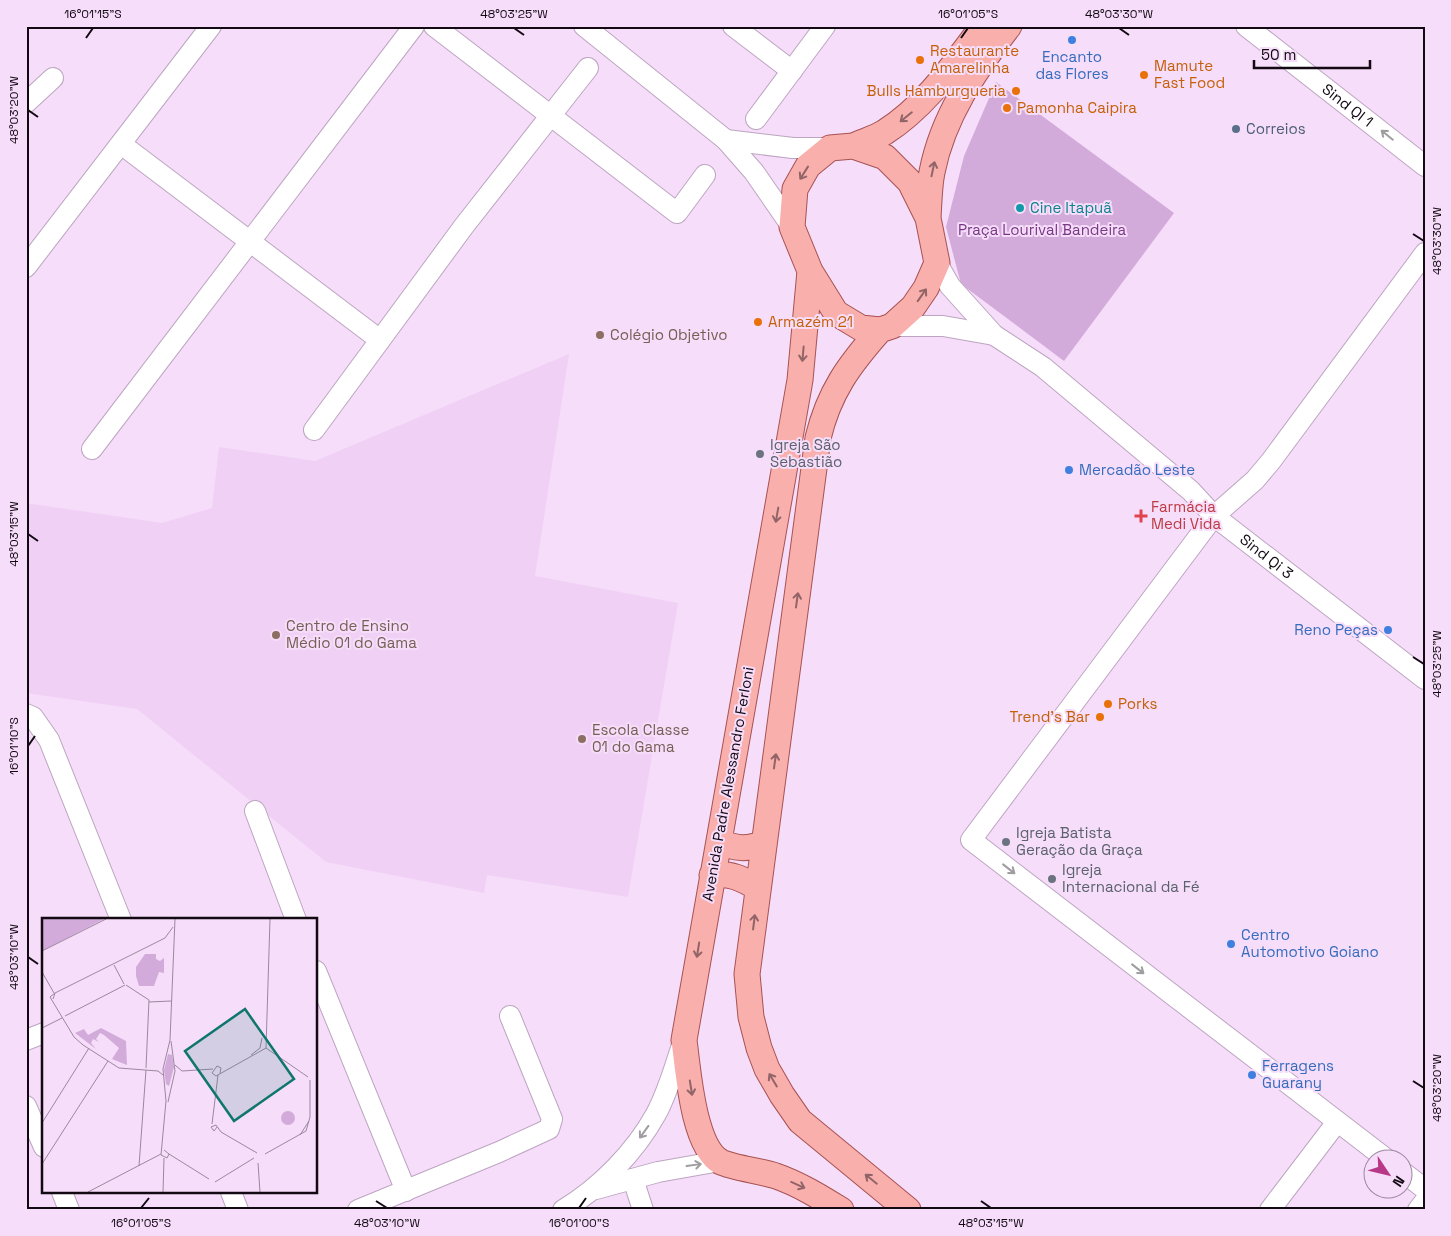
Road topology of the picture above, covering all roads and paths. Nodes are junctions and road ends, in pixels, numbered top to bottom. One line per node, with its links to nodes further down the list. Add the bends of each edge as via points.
1 (211, 26): 17 (street)
2 (414, 26): 23 (street)
3 (434, 26): 14 (street)
4 (584, 26): 16 (street)
5 (733, 26): 11 (street)
6 (825, 26): 11 (street)
7 (983, 26): 18 (main road, one-way to 18, via 924,101 906,118 884,133)
8 (1008, 26): 21 (main road, one-way to 8, via 932,172 946,124 978,66)
9 (1246, 26): 19 (street, Sind QI 1, one-way to 9)
10 (588, 68): 14 (street)
11 (792, 71): 15 (street)
12 (53, 78): 13 (street)
13 (26, 103)
14 (551, 114): 20 (street, via 677,213); 30 (street)
15 (756, 119)
16 (726, 140): 18 (street, via 793,148); 22 (street, via 754,172)
17 (121, 144): 23 (street); 26 (street)
18 (841, 147): 21 (main road, via 885,157 910,182); 22 (main road, one-way to 22, via 808,166 794,189)
19 (1425, 166)
20 (705, 175)
21 (928, 218): 25 (main road)
22 (792, 227): 27 (main road)
23 (250, 241): 30 (street); 32 (street)
24 (1425, 253): 33 (street, via 1271,461 1255,480)
25 (937, 263): 28 (main road, one-way to 25, via 913,307); 29 (street, via 950,286)
26 (26, 268)
27 (810, 271): 28 (main road, via 836,313 861,328); 37 (main road, Avenida Padre Alessandro Ferloni, one-way to 37, via 800,380)
28 (886, 328): 29 (street, via 943,326); 38 (main road, one-way to 28, via 818,438 827,406 838,384 853,361)
29 (984, 330): 33 (street, Sind Qi 3, via 1043,367 1191,491)
30 (380, 340): 31 (street)
31 (314, 430)
32 (92, 449)
33 (1214, 516): 34 (street, Sind Qi 3); 49 (street, one-way to 49, via 971,840)
34 (1425, 679)
35 (26, 714): 41 (street, via 33,717 49,740)
36 (255, 811): 42 (street)
37 (719, 841): 38 (main road, via 748,849); 39 (main road, Avenida Padre Alessandro Ferloni)
38 (764, 843): 40 (main road)
39 (712, 876): 40 (main road, via 735,876); 47 (main road, Avenida Padre Alessandro Ferloni, one-way to 47)
40 (758, 888): 61 (main road, one-way to 40, via 800,1121 767,1069 751,1017 747,974)
41 (119, 918)
42 (295, 918)
43 (318, 975): 57 (street)
44 (510, 1016): 57 (street, via 552,1118 549,1129)
45 (42, 1034): 46 (street)
46 (26, 1040)
47 (684, 1040): 52 (main road, Avenida Padre Alessandro Ferloni, one-way to 52, via 699,1130 706,1146); 55 (street, one-way to 55, via 656,1113 634,1145)
48 (26, 1106): 50 (street)
49 (1338, 1122): 51 (street); 68 (street)
50 (42, 1142)
51 (1372, 1148)
52 (720, 1161): 53 (street, one-way to 52); 67 (main road, one-way to 67, via 778,1176)
53 (633, 1179): 55 (street); 66 (street)
54 (1414, 1180): 56 (street)
55 (596, 1189): 65 (street)
56 (1425, 1189)
57 (406, 1191): 64 (street)
58 (63, 1194): 62 (street)
59 (232, 1194): 63 (street)
60 (1425, 1201): 69 (street)
61 (902, 1207)
62 (69, 1210)
63 (238, 1210)
64 (358, 1210)
65 (563, 1210)
66 (643, 1210)
67 (840, 1210)
68 (1270, 1210)
69 (1418, 1210)

